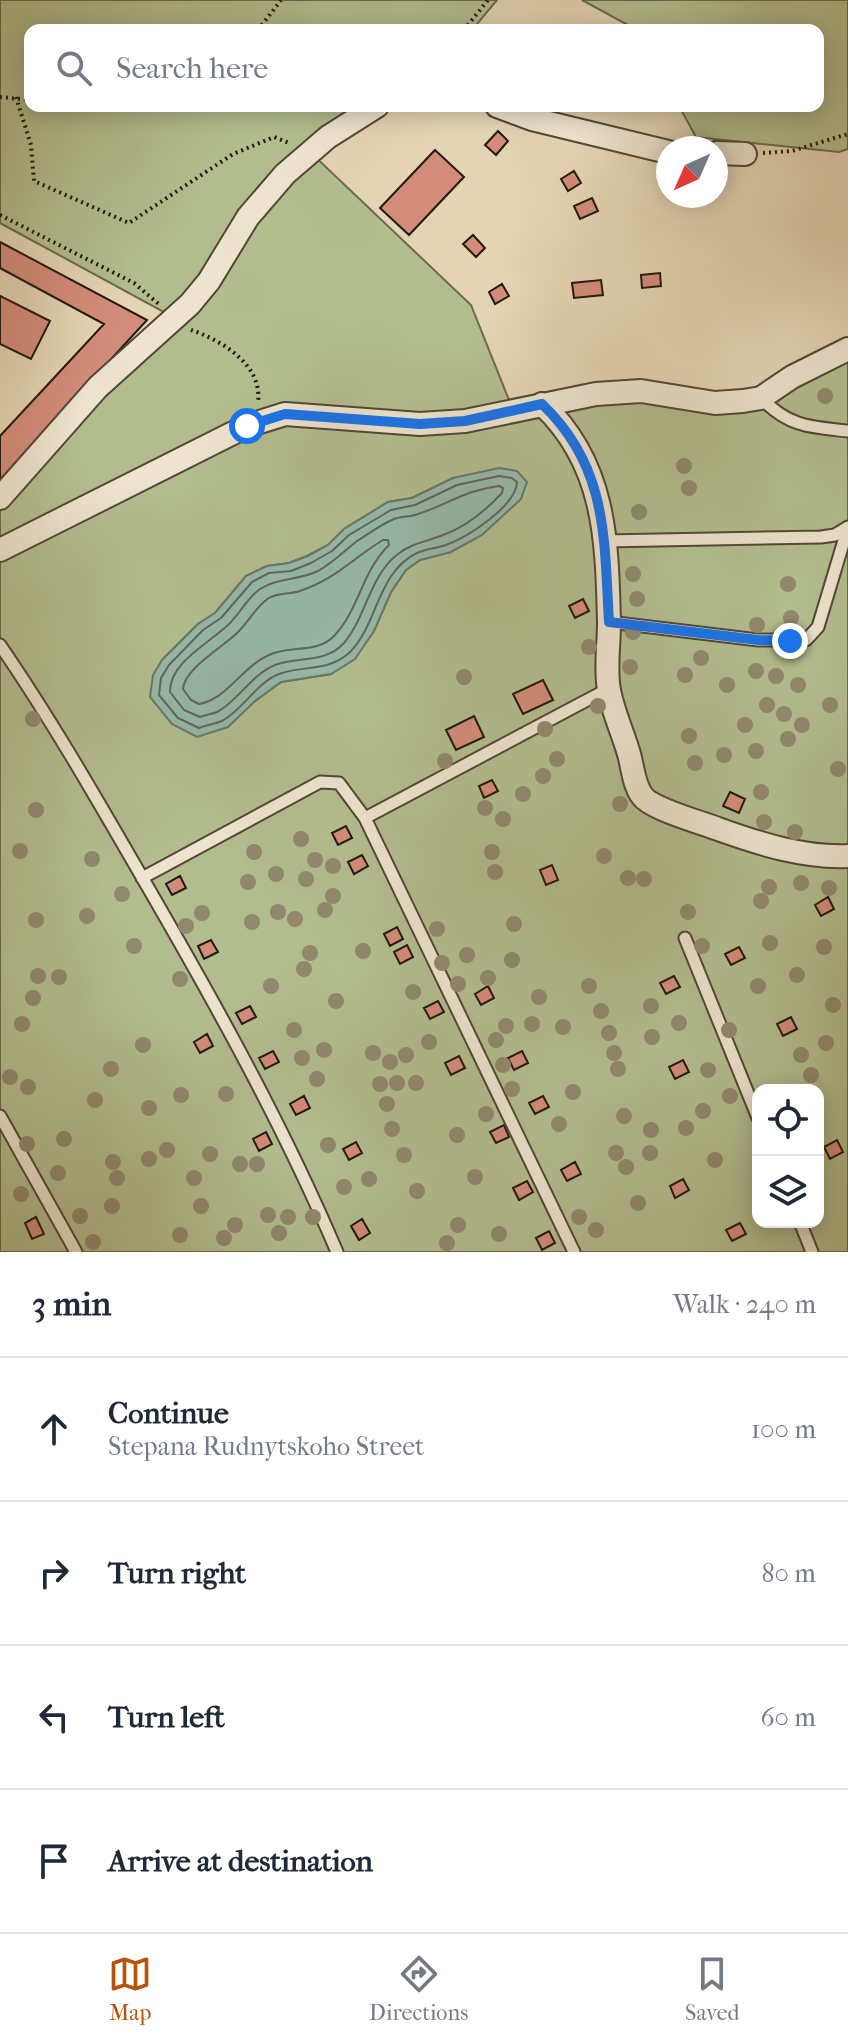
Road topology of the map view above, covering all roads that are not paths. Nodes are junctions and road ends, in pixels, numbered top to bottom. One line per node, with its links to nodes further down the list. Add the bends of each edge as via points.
1 (366, 112): 10 (street, via 310,151 248,217 209,281 98,387)
2 (513, 112): 3 (street)
3 (656, 149)
4 (728, 153): 5 (street)
5 (745, 154)
6 (848, 349): 7 (street)
7 (761, 398): 8 (street, via 715,403 641,391); 9 (lane, via 799,426)
8 (542, 404): 12 (street, via 558,420 593,479); 13 (street, via 465,421 420,424 285,414 247,426)
9 (848, 431)
10 (0, 498)
11 (848, 526): 12 (lane, via 821,537); 14 (lane, via 818,627 806,640 758,640)
12 (604, 541): 14 (street)
13 (0, 550)
14 (609, 622): 16 (street)
15 (0, 645): 19 (lane, via 47,714)
16 (608, 689): 17 (lane); 18 (street, via 645,799 750,841 822,857)
17 (365, 818): 19 (lane, via 339,783 320,782); 26 (lane)
18 (848, 856)
19 (142, 878): 25 (lane, via 309,1185)
20 (685, 938): 21 (lane)
21 (752, 1103)
22 (0, 1116): 24 (lane)
23 (802, 1228): 27 (lane)
24 (76, 1252)
25 (337, 1252)
26 (574, 1252)
27 (812, 1252)

